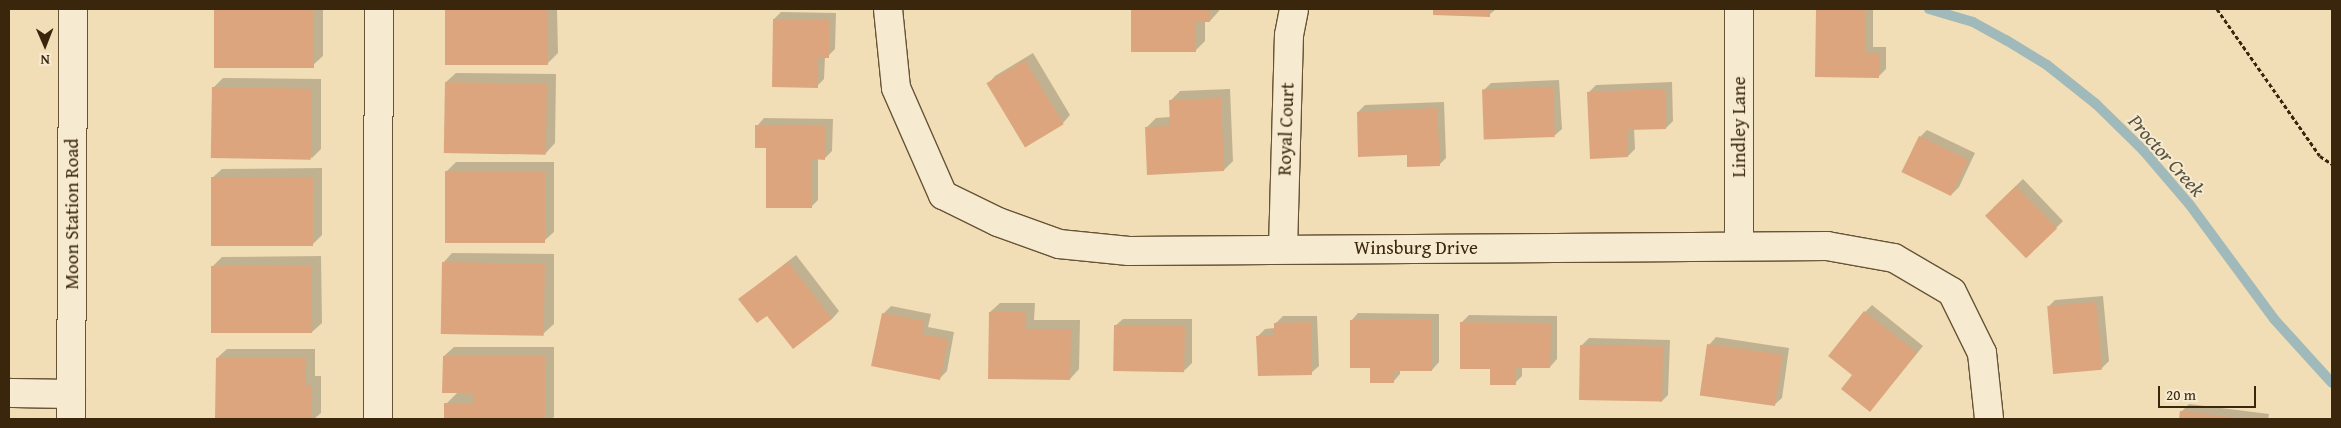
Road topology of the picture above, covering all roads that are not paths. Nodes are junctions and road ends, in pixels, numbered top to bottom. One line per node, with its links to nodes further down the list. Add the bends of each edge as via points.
1 (74, 9): 9 (street, Moon Station Road)
2 (379, 9): 10 (street)
3 (888, 9): 7 (street, Winsburg Drive, via 896,88 943,195 998,222 1059,244 1129,251)
4 (1294, 9): 7 (street, Royal Court, via 1289,35)
5 (1739, 9): 6 (street, Lindley Lane)
6 (1739, 246): 7 (street, Winsburg Drive); 11 (street, Winsburg Drive, via 1827,246 1894,258 1952,292 1982,353)
7 (1283, 249)
8 (9, 394): 9 (street)
9 (71, 406)
10 (378, 419)
11 (1990, 419)

